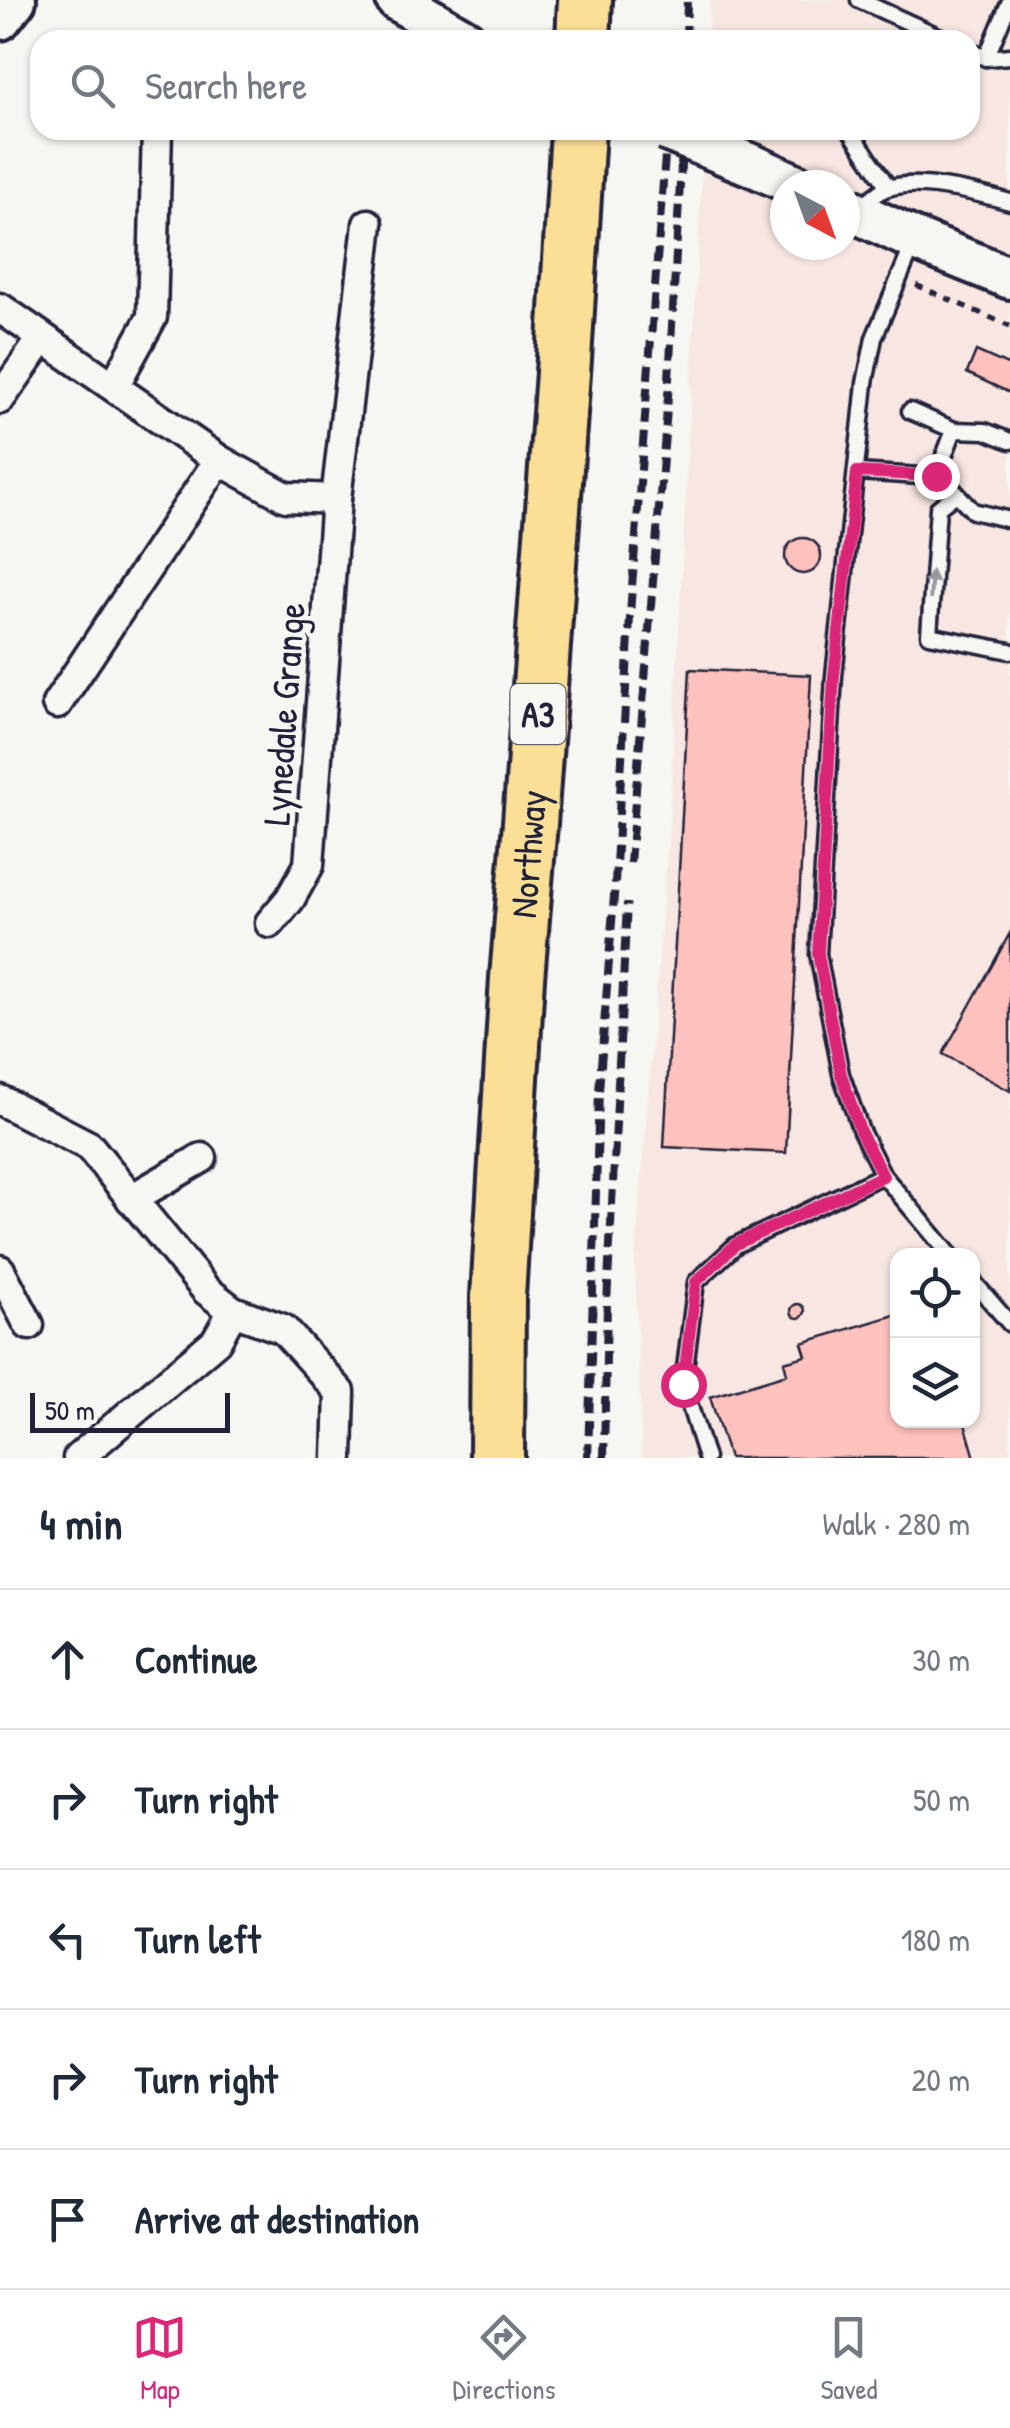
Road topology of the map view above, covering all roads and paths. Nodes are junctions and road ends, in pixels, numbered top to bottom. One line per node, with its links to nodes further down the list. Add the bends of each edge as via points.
1 (15, 0): 6 (main road)
2 (397, 0): 7 (main road)
3 (585, 0): 8 (highway)
4 (859, 0): 9 (lane)
5 (1010, 1): 12 (lane)
6 (0, 19)
7 (448, 30)
8 (584, 30)
9 (924, 30)
10 (980, 55): 12 (lane)
11 (1010, 56): 12 (lane)
12 (986, 58)
13 (157, 140): 29 (street, via 152,316)
14 (577, 140): 55 (highway, Northway / A3, via 516,997 498,1298)
15 (690, 140): 17 (main road, bridge)
16 (857, 140): 18 (lane)
17 (770, 173)
18 (888, 187): 19 (lane, via 934,185); 20 (lane)
19 (1010, 202)
20 (860, 204)
21 (860, 215): 23 (main road)
22 (368, 224): 38 (street, Lynedale Grange)
23 (916, 240): 24 (lane); 25 (main road)
24 (899, 278): 27 (path); 35 (lane, via 874,338)
25 (1010, 278)
26 (0, 308): 28 (street)
27 (1010, 326)
28 (42, 339): 29 (street); 30 (street)
29 (114, 386): 34 (street)
30 (0, 399)
31 (910, 411): 32 (lane)
32 (954, 430): 33 (lane); 36 (lane)
33 (1010, 441)
34 (219, 460): 38 (street, via 286,497); 41 (street)
35 (857, 472): 36 (lane); 45 (lane, via 834,676 818,954 841,1074)
36 (936, 476): 37 (lane)
37 (956, 494): 39 (lane, via 973,511); 40 (lane, one-way to 37, via 929,635 938,508)
38 (336, 499): 42 (street, Lynedale Grange, via 309,865)
39 (1010, 520)
40 (1010, 651)
41 (56, 704)
42 (270, 923)
43 (0, 1100): 46 (street, via 89,1146)
44 (202, 1158): 46 (street)
45 (883, 1176): 47 (lane); 56 (lane, via 736,1244 696,1282 683,1384)
46 (131, 1200): 50 (street, via 206,1290)
47 (945, 1248)
48 (0, 1270): 52 (street)
49 (980, 1289): 51 (lane)
50 (233, 1311): 53 (street, via 216,1340); 54 (street, via 283,1329 340,1392)
51 (1010, 1324)
52 (29, 1325)
53 (78, 1458)
54 (338, 1458)
55 (497, 1458)
56 (706, 1458)

